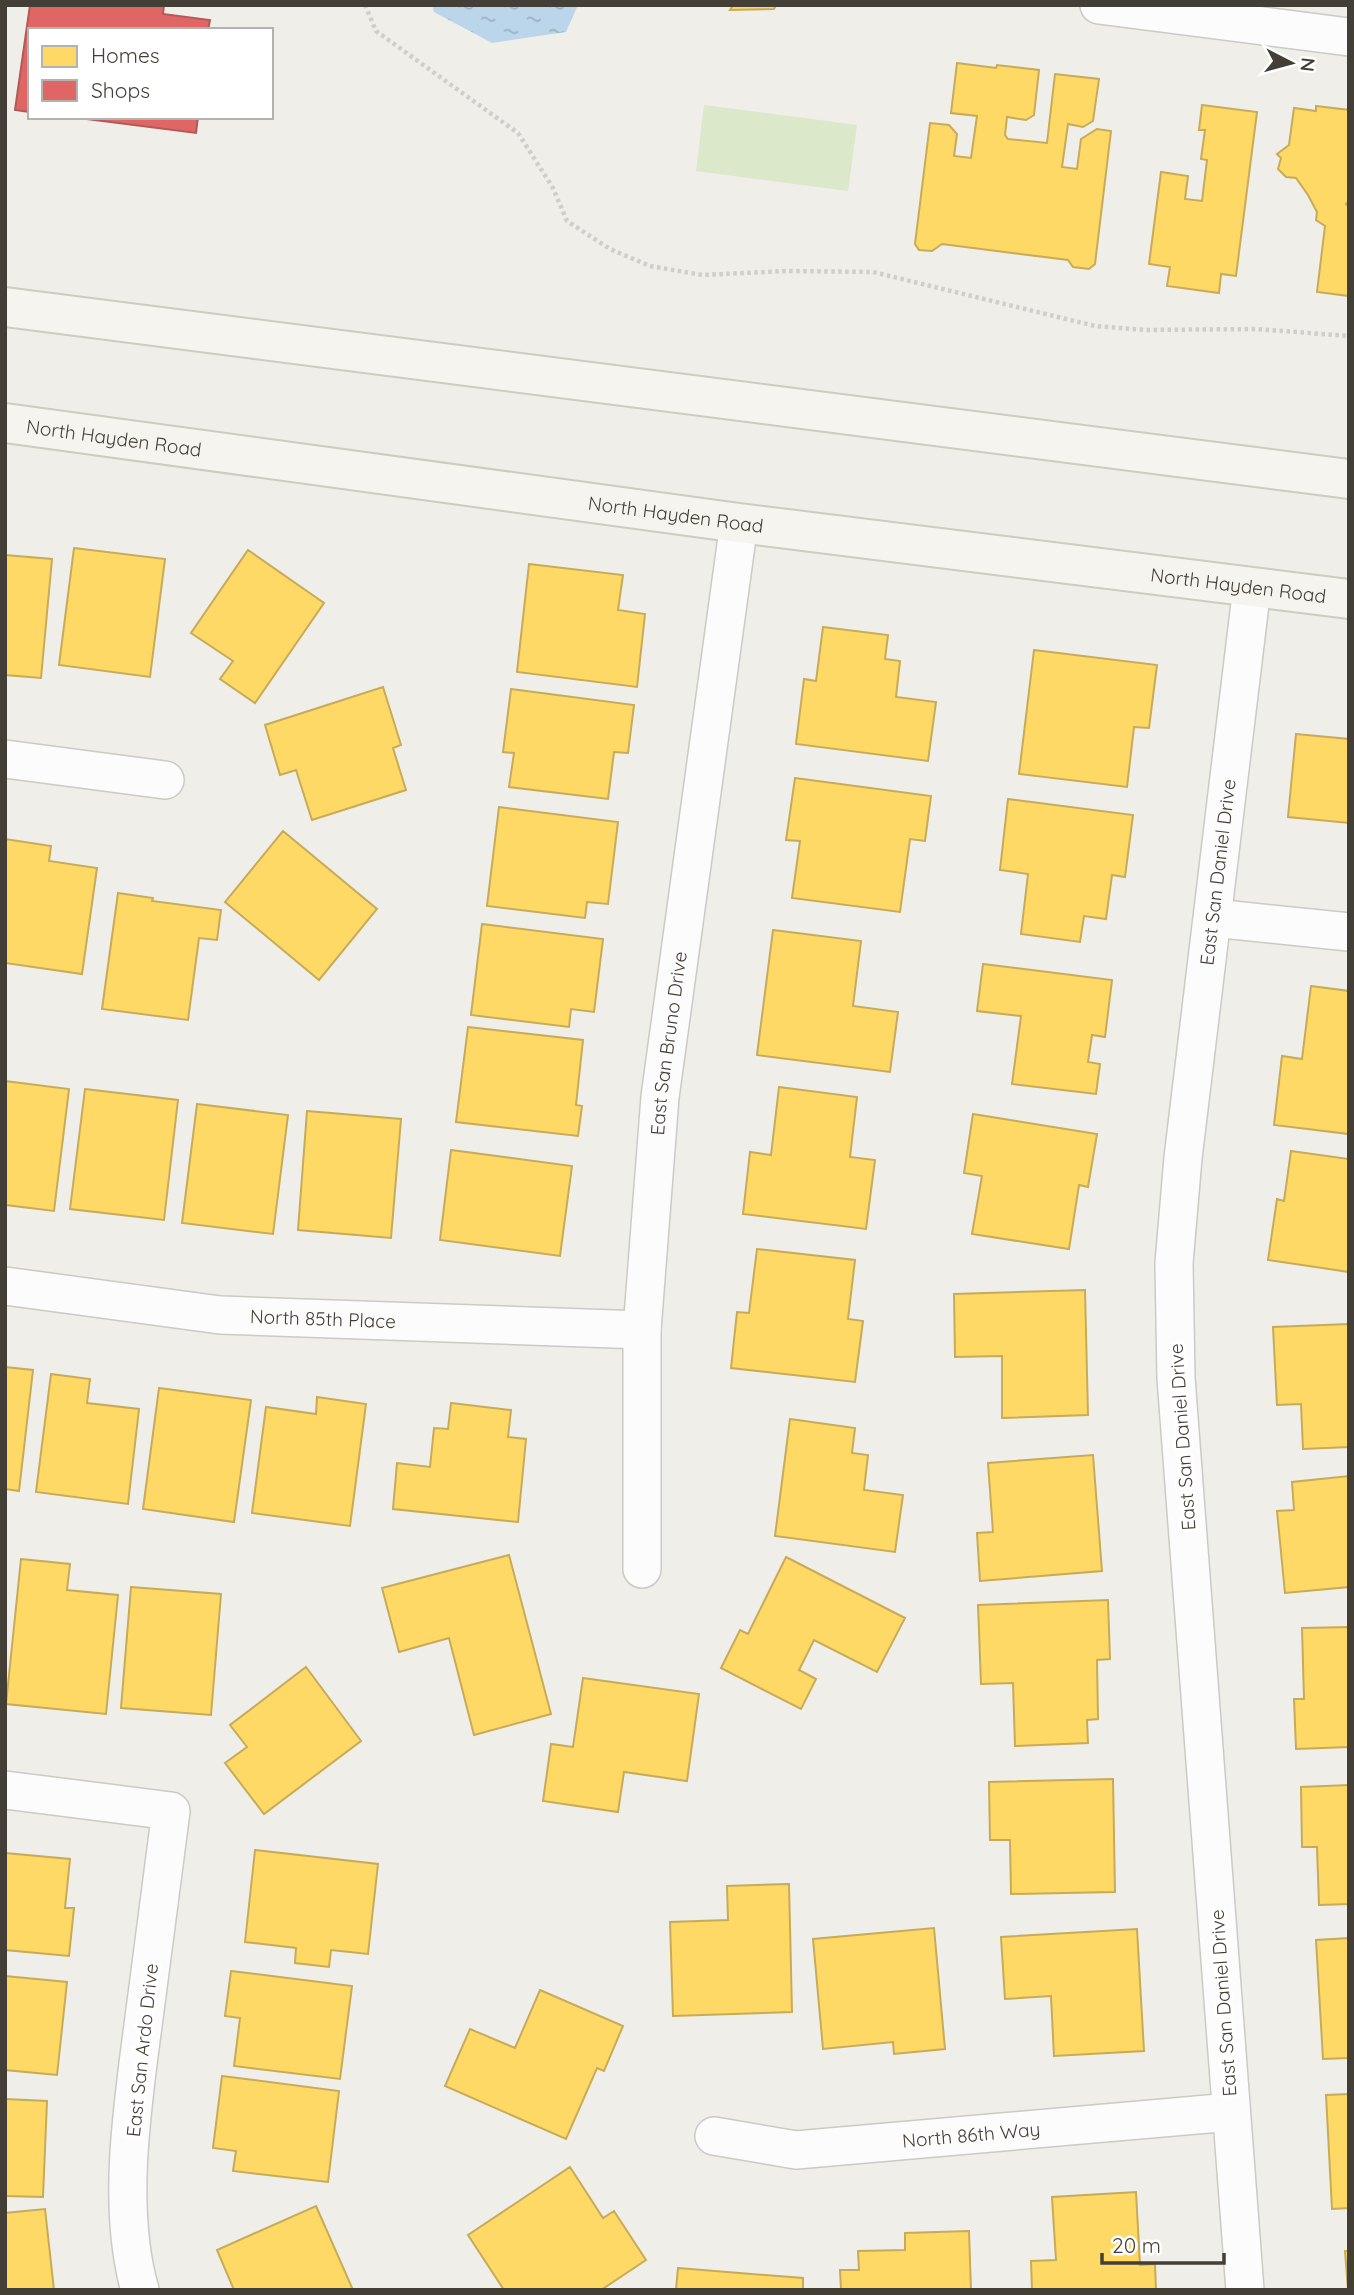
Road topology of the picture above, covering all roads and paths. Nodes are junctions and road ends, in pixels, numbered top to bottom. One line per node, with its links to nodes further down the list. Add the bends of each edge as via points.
1 (365, 5): 5 (path, via 376,31 518,133 567,221 650,266 702,275 873,272 1095,326)
2 (1099, 5): 3 (street)
3 (1349, 37)
4 (5, 307): 7 (main road)
5 (1349, 336)
6 (5, 423): 8 (main road, North Hayden Road)
7 (1349, 479)
8 (739, 523): 9 (main road, North Hayden Road); 16 (street, East San Bruno Drive, via 660,1097)
9 (1252, 587): 10 (main road, North Hayden Road); 13 (street, East San Daniel Drive)
10 (1349, 599)
11 (5, 760): 12 (street)
12 (165, 780)
13 (1213, 918): 14 (street); 19 (street, East San Daniel Drive, via 1183,1158 1174,1276 1176,1378)
14 (1349, 932)
15 (5, 1286): 16 (street, North 85th Place, via 219,1315)
16 (642, 1330): 17 (street, East San Bruno Drive)
17 (642, 1569)
18 (5, 1790): 21 (street, East San Ardo Drive, via 172,1811 135,2084 128,2190 134,2270)
19 (1231, 2112): 20 (street, North 86th Way, via 796,2150); 22 (street, East San Daniel Drive)
20 (714, 2136)
21 (140, 2290)
22 (1245, 2290)

